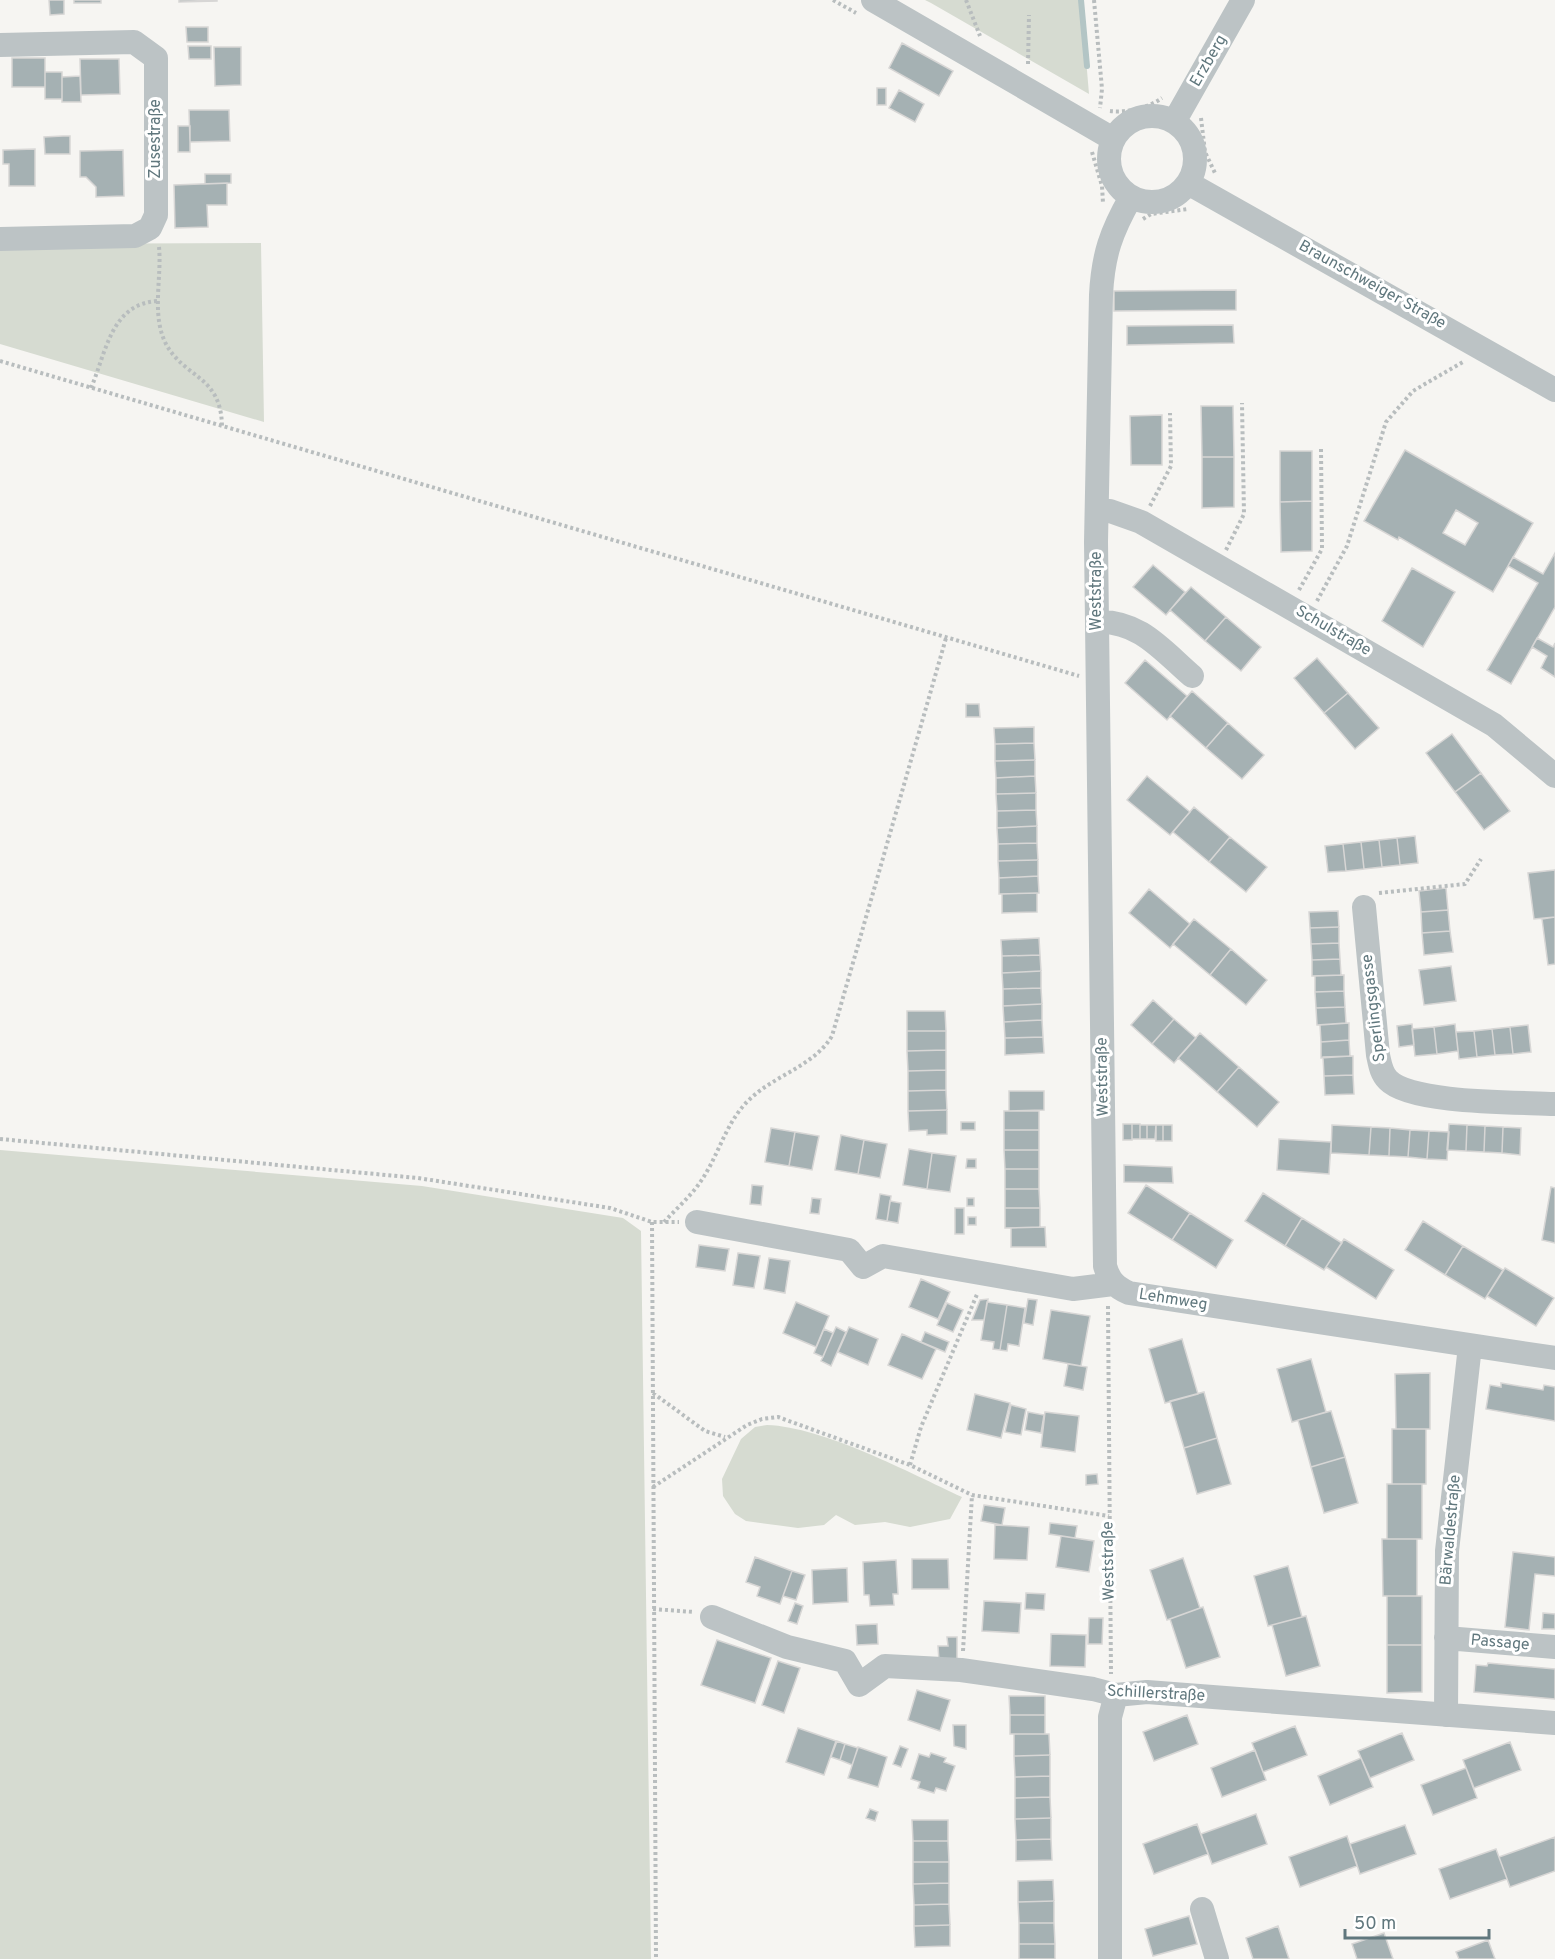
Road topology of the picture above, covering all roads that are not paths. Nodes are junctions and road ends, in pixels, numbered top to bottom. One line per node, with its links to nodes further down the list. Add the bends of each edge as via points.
1 (873, 0): 5 (street)
2 (1243, 0): 4 (street, Erzberg)
3 (0, 45): 8 (street, Zusestraße, via 134,42 156,57 156,215 150,228 135,236)
4 (1174, 122): 5 (street, via 1157,116 1140,118 1124,126); 6 (street, via 1187,133 1194,149 1195,167)
5 (1113, 139): 7 (street, via 1110,172)
6 (1188, 183): 7 (street, via 1163,201 1146,202); 9 (street, Braunschweiger Straße)
7 (1131, 197): 10 (street, Weststraße, via 1108,243 1102,266)
8 (0, 239)
9 (1555, 390)
10 (1098, 511): 11 (street, Weststraße); 13 (street, Schulstraße, via 1141,522 1494,725)
11 (1097, 622): 12 (street, via 1116,621 1129,626 1148,637); 17 (street, Weststraße, via 1105,1266)
12 (1192, 676)
13 (1555, 776)
14 (1364, 907): 15 (street, Sperlingsgasse, via 1378,1055 1388,1080 1399,1088 1428,1096)
15 (1555, 1104)
16 (697, 1222): 17 (street, Lehmweg, via 849,1250 863,1267 883,1256 1073,1289)
17 (1113, 1284): 18 (street, Lehmweg, via 1129,1293)
18 (1470, 1346): 19 (street, Lehmweg); 21 (street, Bärwaldestraße, via 1447,1551)
19 (1555, 1358)
20 (712, 1617): 23 (street, Schillerstraße, via 787,1647 845,1660 859,1684 885,1666 962,1670)
21 (1446, 1638): 22 (street, Passage); 24 (street, Bärwaldestraße)
22 (1555, 1647)
23 (1116, 1695): 24 (street, Schillerstraße, via 1146,1692); 27 (street, via 1110,1718)
24 (1446, 1715): 25 (street, Schillerstraße)
25 (1555, 1723)
26 (1202, 1910): 28 (street)
27 (1110, 1959)
28 (1217, 1959)

